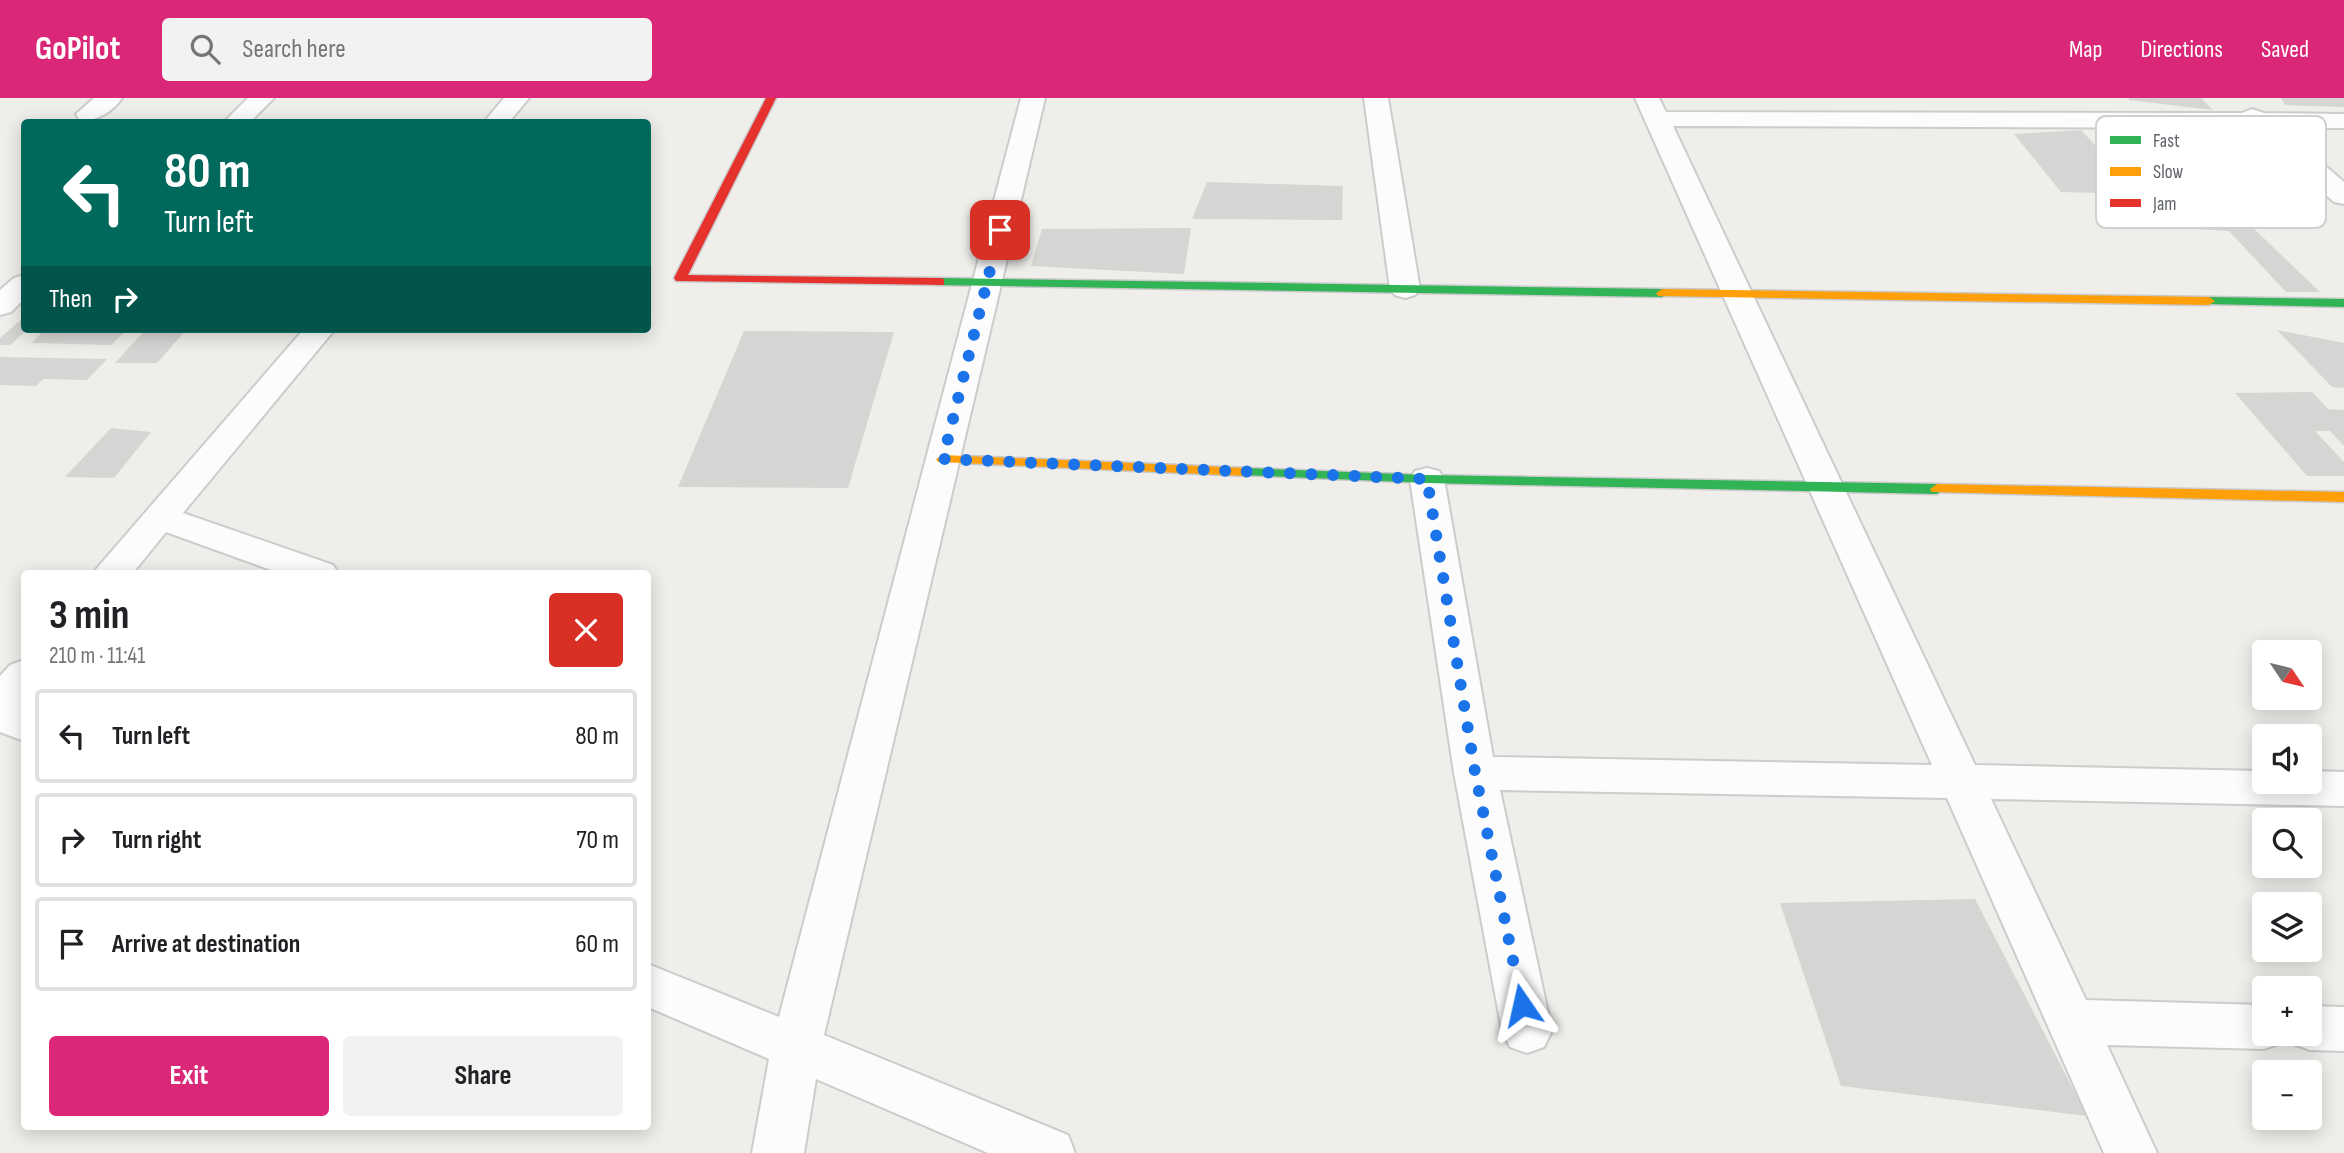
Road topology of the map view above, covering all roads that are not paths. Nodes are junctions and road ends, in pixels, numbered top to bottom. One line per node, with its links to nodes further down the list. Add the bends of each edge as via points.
1 (110, 98): 9 (street)
2 (262, 98): 12 (street)
3 (517, 98): 13 (street)
4 (771, 98): 18 (street, via 680,278)
5 (1033, 98): 18 (street)
6 (1376, 98): 20 (street)
7 (2232, 98): 10 (street)
8 (1652, 108): 11 (street); 21 (street)
9 (88, 114)
10 (2252, 116)
11 (2096, 118)
12 (239, 119)
13 (499, 119)
14 (2326, 121): 15 (street)
15 (2344, 121)
16 (2326, 180): 17 (street)
17 (2344, 196)
18 (987, 282): 20 (street); 25 (street)
19 (21, 287): 23 (street)
20 (1405, 289): 21 (street)
21 (1737, 294): 22 (street); 27 (street)
22 (2344, 303)
23 (0, 306)
24 (317, 333): 29 (street)
25 (943, 459): 26 (street); 45 (street)
26 (1427, 479): 27 (street); 36 (street)
27 (1826, 488): 28 (street); 37 (street)
28 (2344, 497)
29 (159, 517): 30 (street); 31 (street)
30 (114, 570)
31 (309, 570)
32 (21, 679): 33 (street)
33 (0, 704)
34 (0, 715): 35 (street)
35 (21, 724)
36 (1475, 772): 37 (street); 44 (street)
37 (1961, 782): 38 (street); 40 (street)
38 (2344, 789)
39 (651, 986): 45 (street)
40 (2071, 1022): 41 (street); 48 (street)
41 (2252, 1027)
42 (2322, 1028): 43 (street)
43 (2344, 1029)
44 (1527, 1031)
45 (796, 1047): 46 (street); 47 (street)
46 (778, 1153)
47 (1049, 1153)
48 (2131, 1153)

